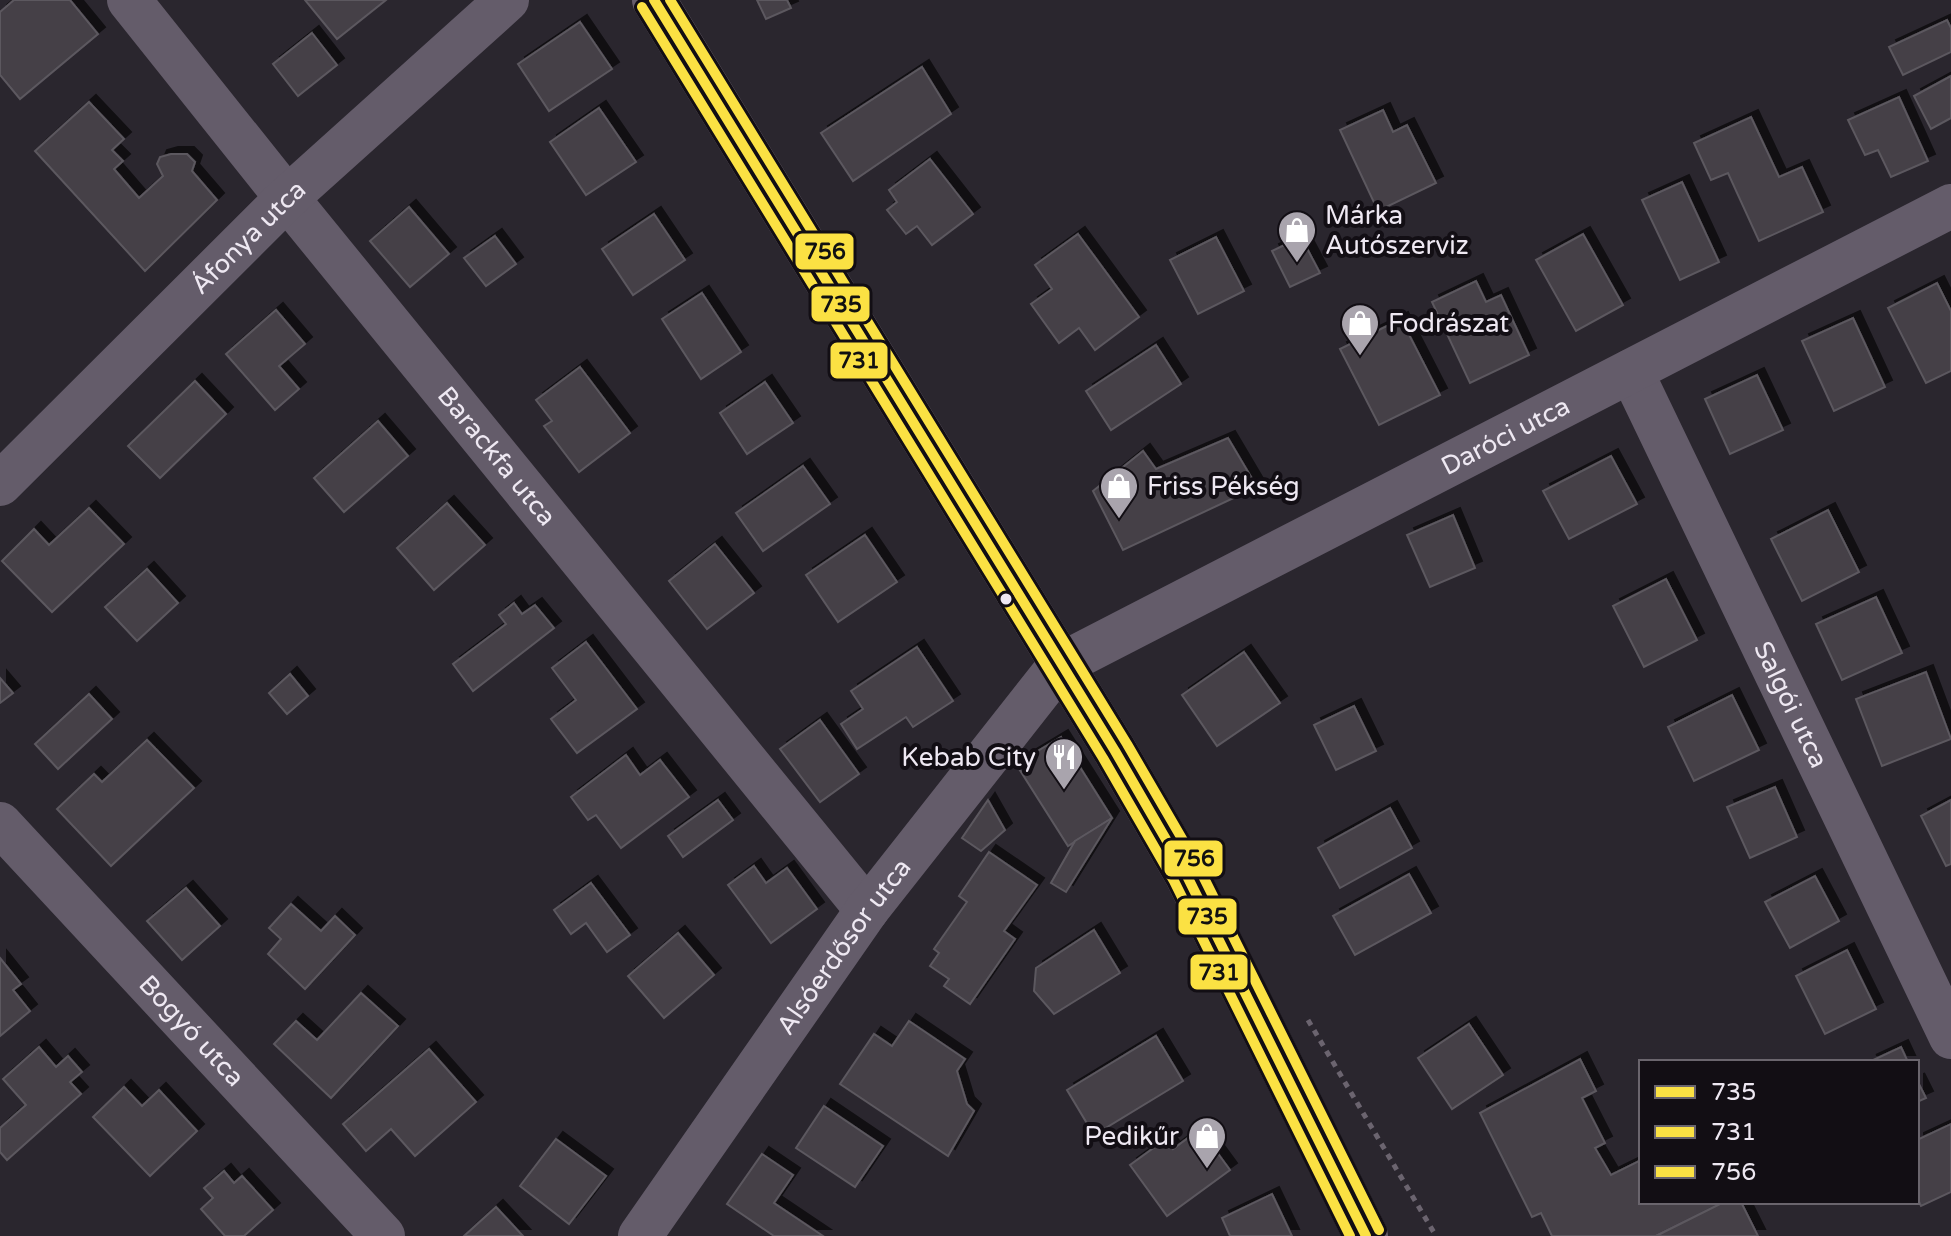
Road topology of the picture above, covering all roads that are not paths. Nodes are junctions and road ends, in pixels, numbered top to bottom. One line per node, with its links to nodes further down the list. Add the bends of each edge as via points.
1 (129, 0): 4 (street, Barackfa utca)
2 (507, 0): 4 (street, Áfonya utca)
3 (654, 0): 8 (main road)
4 (287, 198): 7 (street, Áfonya utca); 10 (street, Barackfa utca)
5 (1951, 206): 6 (street, Daróci utca)
6 (1631, 371): 8 (street, Daróci utca); 11 (street, Salgói utca)
7 (0, 484)
8 (1060, 665): 10 (street, Alsóerdősor utca); 12 (main road, via 1186,874)
9 (0, 824): 13 (street, Bogyó utca)
10 (867, 910): 14 (street, Alsóerdősor utca)
11 (1951, 1037)
12 (1361, 1233)
13 (383, 1236)
14 (640, 1236)

